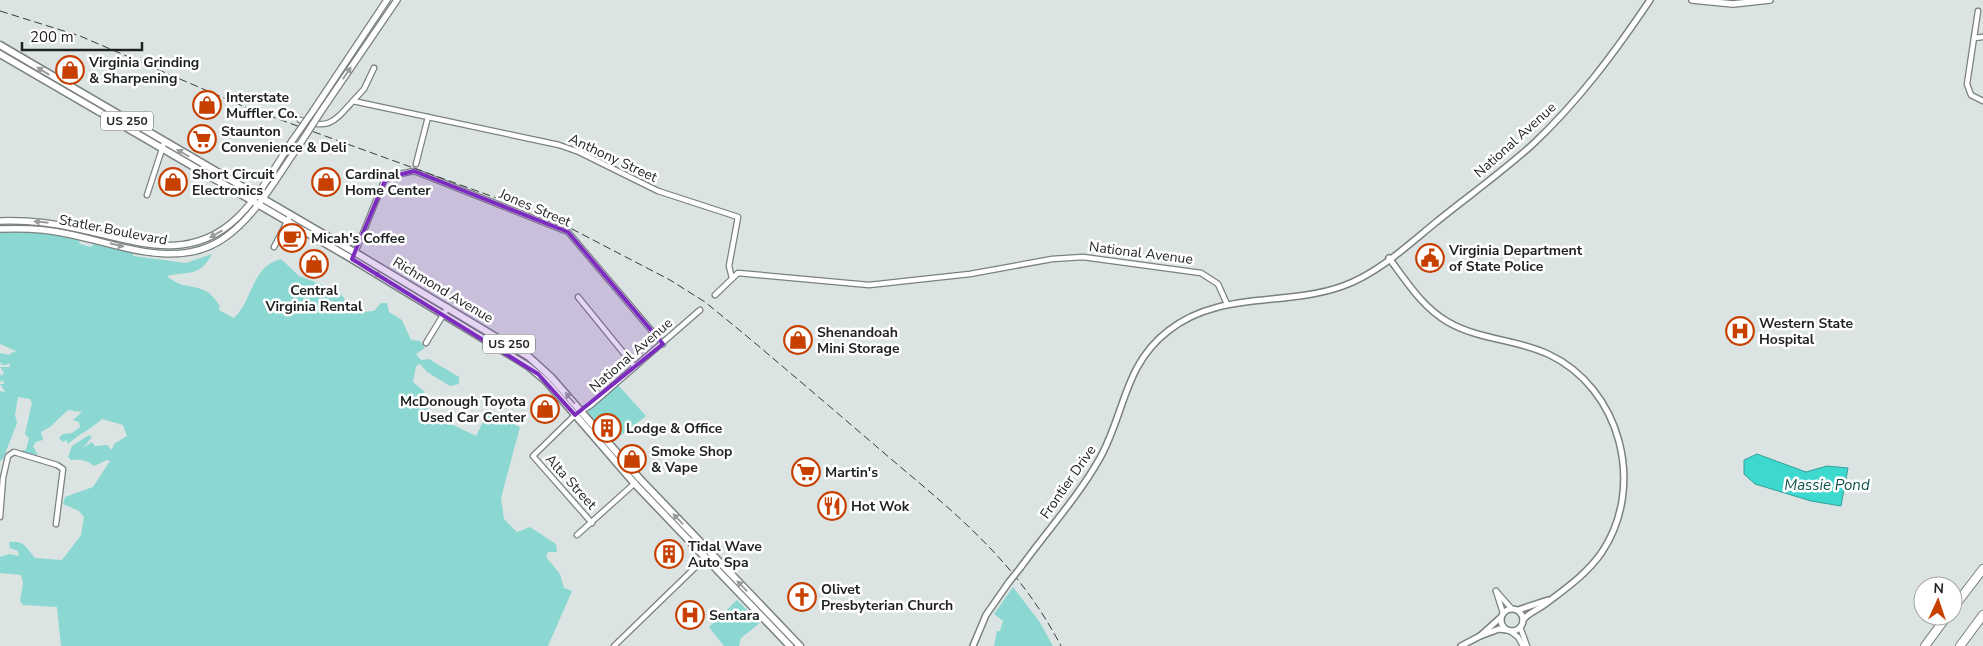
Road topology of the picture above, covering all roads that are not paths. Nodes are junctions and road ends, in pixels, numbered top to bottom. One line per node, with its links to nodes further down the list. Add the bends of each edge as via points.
1 (387, 0): 19 (main road, Statler Boulevard, bridge, via 292,141)
2 (397, 0): 19 (main road, Statler Boulevard, one-way to 2, bridge, via 300,144)
3 (1650, 0): 26 (street, National Avenue, via 1596,77 1543,133 1505,168)
4 (1692, 0): 5 (main road, via 1729,4)
5 (1770, 0)
6 (1978, 11): 8 (street)
7 (1983, 36): 8 (street)
8 (1974, 38): 13 (street, via 1967,87 1974,98)
9 (0, 45): 16 (main road, Richmond Avenue / US 250, one-way to 9)
10 (0, 54): 16 (main road, Richmond Avenue / US 250)
11 (374, 68): 12 (street, via 364,89)
12 (353, 101): 14 (street, Anthony Street); 15 (street, via 326,125 316,126)
13 (1983, 101)
14 (428, 117): 17 (street); 27 (street, Anthony Street, via 567,147 658,191 738,217 729,266)
15 (300, 120)
16 (163, 146): 18 (street); 19 (main road, Richmond Avenue / US 250, one-way to 16); 20 (main road, Richmond Avenue / US 250)
17 (416, 164)
18 (148, 195)
19 (259, 197): 20 (main road, Statler Boulevard); 21 (main road, Richmond Avenue / US 250)
20 (254, 203): 21 (main road, Richmond Avenue / US 250); 22 (main road, Statler Boulevard, one-way to 22, via 220,231 198,242 175,246 147,244 54,224); 23 (main road, Statler Boulevard, one-way to 20, via 50,231 145,252 180,253 200,249 225,237)
21 (288, 218): 24 (street); 25 (main road, Richmond Avenue / US 250)
22 (0, 221)
23 (0, 229)
24 (274, 247)
25 (354, 256): 31 (main road, Richmond Avenue / US 250); 34 (street, Jones Street, via 386,178 414,171 571,235)
26 (1389, 258): 30 (street, National Avenue, via 1360,279 1324,292 1299,298); 47 (street, via 1428,307 1440,317 1461,328 1524,345 1561,361 1596,393 1608,413 1620,441 1624,475 1619,514 1606,544 1588,569)
27 (732, 278): 28 (street); 30 (street, National Avenue, via 738,273 869,284 970,274 1052,258 1084,257 1201,272 1218,284)
28 (715, 295)
29 (578, 298): 35 (street)
30 (1227, 304): 60 (street, Frontier Drive, bridge, via 1204,310 1181,322 1162,335 1145,354 1130,379 1097,463 986,615)
31 (446, 310): 33 (street); 36 (main road, Richmond Avenue / US 250, one-way to 31, via 529,357); 37 (main road, Richmond Avenue / US 250, via 528,366 546,381)
32 (700, 310): 34 (street, National Avenue)
33 (426, 343)
34 (663, 344): 35 (street, National Avenue)
35 (635, 367): 36 (street, National Avenue)
36 (582, 412): 37 (street, National Avenue); 38 (main road, Richmond Avenue / US 250)
37 (575, 415): 38 (main road, Richmond Avenue / US 250); 40 (street, Alta Street, via 533,456)
38 (637, 482): 40 (street); 43 (main road, Richmond Avenue / US 250, one-way to 38); 44 (main road, Richmond Avenue / US 250)
39 (0, 517): 41 (street, via 5,466 8,456 14,452 63,469)
40 (592, 522): 42 (street)
41 (56, 524)
42 (577, 535)
43 (712, 554): 44 (street); 59 (main road, Richmond Avenue / US 250, one-way to 43)
44 (705, 558): 57 (street); 58 (main road, Richmond Avenue / US 250)
45 (1983, 569): 46 (highway)
46 (1963, 595)
47 (1549, 600): 49 (street); 52 (street)
48 (1510, 608): 49 (street); 50 (street); 50 (street, via 1496,591)
49 (1518, 610): 52 (street)
50 (1502, 615): 55 (street, via 1502,625); 56 (street)
51 (1983, 615): 65 (highway)
52 (1523, 620): 54 (street)
53 (1940, 626): 64 (highway)
54 (1520, 627): 55 (street); 63 (street)
55 (1509, 630): 56 (street, via 1498,629); 62 (street)
56 (1480, 636): 61 (street)
57 (614, 646)
58 (790, 646)
59 (800, 646)
60 (973, 646)
61 (1461, 646)
62 (1523, 646)
63 (1527, 646)
64 (1925, 646)
65 (1960, 646)

